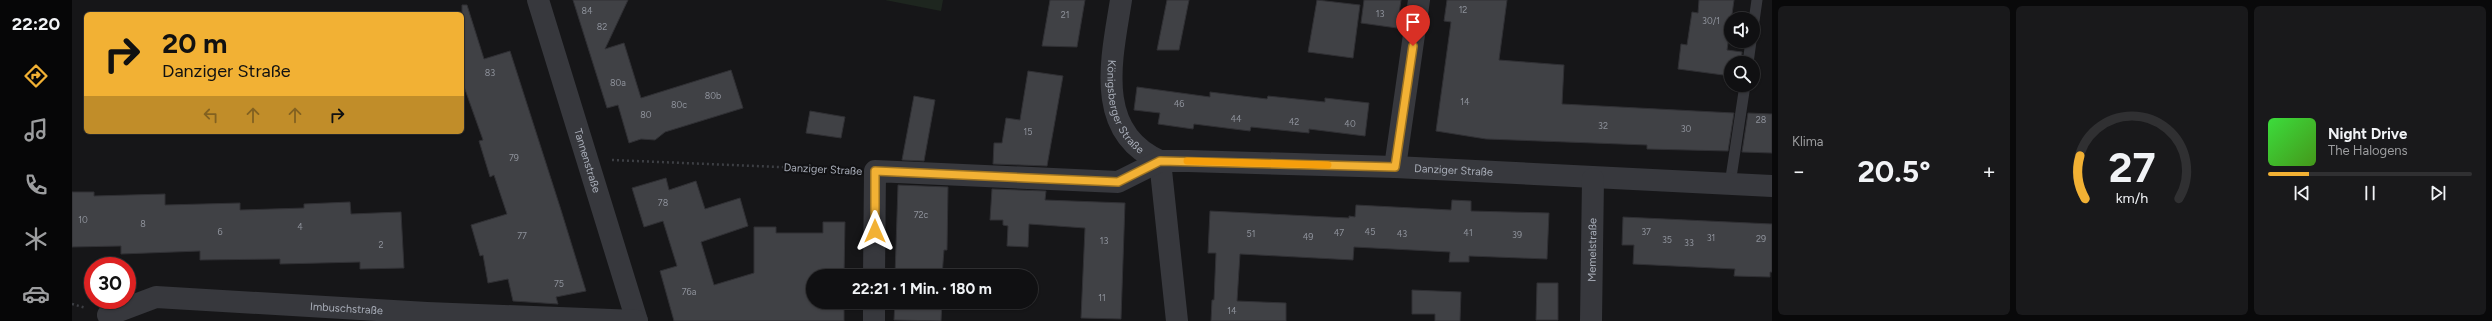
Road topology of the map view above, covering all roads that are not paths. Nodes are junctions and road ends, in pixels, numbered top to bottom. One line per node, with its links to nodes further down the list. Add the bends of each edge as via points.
1 (538, 0): 16 (street, Tannenstraße)
2 (1121, 0): 7 (street, Königsberger Straße, via 1110,85 1113,104 1119,120 1137,147)
3 (1420, 0): 8 (street)
4 (1757, 0): 5 (lane)
5 (1755, 12)
6 (1744, 92): 10 (lane)
7 (1160, 161): 8 (street, Danziger Straße); 12 (street, Danziger Straße, via 1118,182 875,171); 18 (street, Königsberger Straße)
8 (1395, 167): 9 (street, Danziger Straße)
9 (1593, 179): 10 (street, Danziger Straße); 19 (street, Memelstraße)
10 (1730, 184): 11 (street, Danziger Straße)
11 (1772, 186)
12 (874, 269)
13 (874, 309): 17 (street)
14 (108, 315): 15 (street, Imbuschstraße, via 156,296)
15 (427, 317): 16 (street, Imbuschstraße)
16 (637, 321)
17 (874, 321)
18 (1177, 321)
19 (1591, 321)

